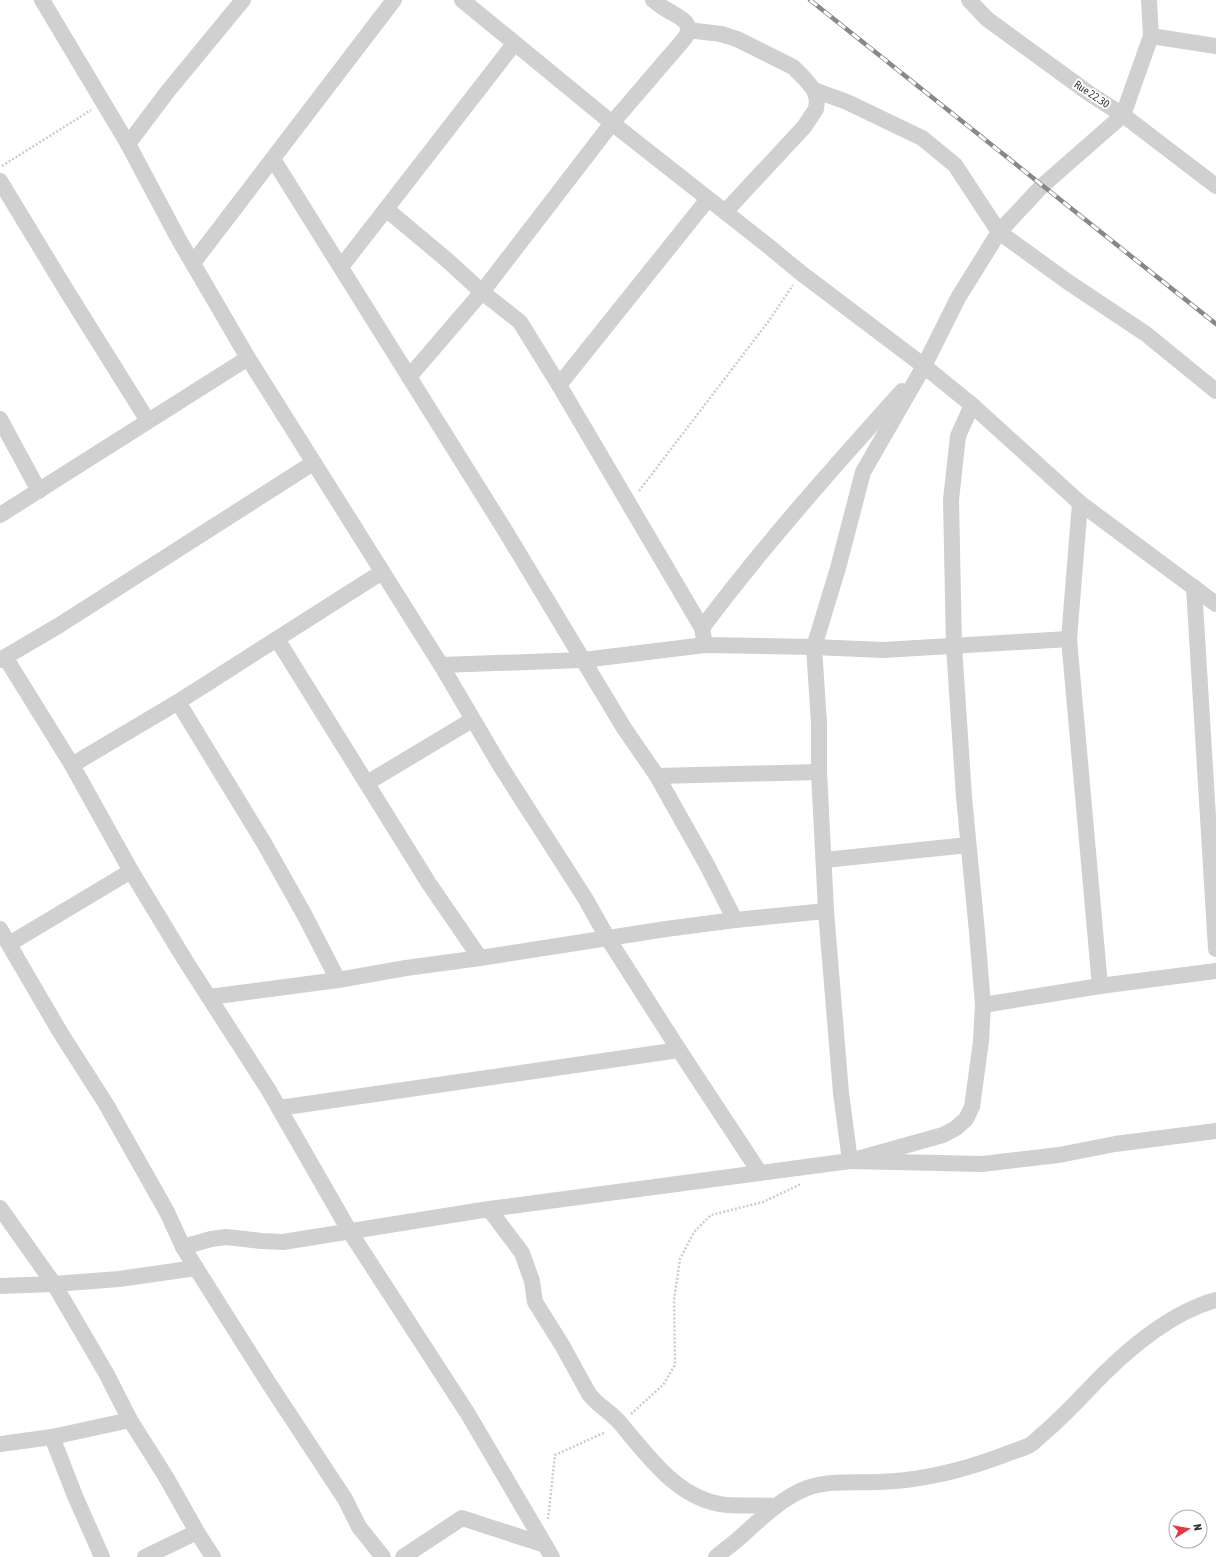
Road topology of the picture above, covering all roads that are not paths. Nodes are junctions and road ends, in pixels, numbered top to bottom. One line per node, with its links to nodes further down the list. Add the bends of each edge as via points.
1 (42, 0): 15 (street)
2 (243, 0): 15 (street)
3 (394, 0): 16 (street)
4 (462, 0): 10 (street)
5 (653, 0): 8 (street, via 680,16 688,25)
6 (969, 0): 13 (street, Rue 22.30, via 987,19)
7 (1149, 0): 9 (street)
8 (688, 30): 12 (street, via 721,34 746,43 793,67); 14 (street, via 685,38)
9 (1150, 36): 11 (street); 13 (street)
10 (514, 44): 14 (street); 20 (street)
11 (1216, 46)
12 (814, 90): 21 (street, via 816,109 804,127); 22 (street, via 847,102 922,138 955,165)
13 (1123, 115): 18 (street, Rue 22.30); 22 (street, via 1042,186)
14 (612, 122): 19 (street); 25 (street)
15 (128, 144): 23 (street)
16 (273, 159): 23 (street); 24 (street)
17 (0, 181): 33 (street)
18 (1216, 186)
19 (708, 199): 21 (street); 29 (street)
20 (386, 209): 24 (street); 25 (street)
21 (725, 212): 27 (street)
22 (999, 232): 27 (street, via 958,298); 30 (street, via 1146,334)
23 (193, 264): 26 (street)
24 (341, 267): 28 (street)
25 (482, 292): 28 (street); 29 (street, via 520,322)
26 (248, 358): 33 (street); 34 (street)
27 (924, 366): 31 (street); 41 (street, via 821,482 739,579); 46 (street, via 863,472)
28 (409, 377): 48 (street)
29 (559, 385): 41 (street)
30 (1216, 390)
31 (972, 405): 36 (street); 45 (street, via 958,436 951,500)
32 (0, 419): 35 (street)
33 (148, 421): 35 (street)
34 (313, 463): 38 (street); 47 (street, via 58,626)
35 (39, 491): 37 (street)
36 (1080, 503): 39 (street); 42 (street)
37 (0, 515)
38 (382, 572): 43 (street); 49 (street)
39 (1194, 586): 40 (street); 64 (street)
40 (1216, 604)
41 (702, 628): 44 (street)
42 (1069, 638): 45 (street); 68 (street)
43 (277, 639): 50 (street); 55 (street)
44 (705, 645): 46 (street); 48 (street)
45 (954, 646): 46 (street, via 883,650); 56 (street)
46 (814, 647): 53 (street)
47 (3, 658): 52 (street)
48 (583, 660): 49 (street); 54 (street, via 624,728)
49 (441, 665): 51 (street)
50 (178, 702): 52 (street); 67 (street, via 264,843)
51 (472, 720): 55 (street); 62 (street)
52 (72, 765): 58 (street)
53 (819, 772): 54 (street); 57 (street)
54 (657, 776): 60 (street)
55 (367, 783): 65 (street, via 428,882)
56 (968, 845): 57 (street); 70 (street)
57 (825, 860): 59 (street)
58 (131, 871): 63 (street); 69 (street)
59 (826, 911): 60 (street); 74 (street, via 840,1085)
60 (735, 920): 62 (street)
61 (0, 930): 63 (street)
62 (607, 937): 65 (street); 71 (street)
63 (9, 944): 79 (street, via 60,1032 106,1104 167,1212)
64 (1216, 949)
65 (480, 958): 67 (street)
66 (1216, 971): 68 (street)
67 (338, 980): 69 (street)
68 (1100, 986): 70 (street)
69 (209, 997): 72 (street)
70 (982, 1005): 74 (street, via 981,1041 972,1107 966,1119 943,1135)
71 (679, 1050): 72 (street); 75 (street)
72 (279, 1108): 78 (street)
73 (1216, 1131): 74 (street, via 982,1164)
74 (850, 1161): 75 (street)
75 (760, 1173): 77 (street)
76 (0, 1208): 81 (street)
77 (489, 1209): 78 (street); 87 (street, via 522,1253 532,1281 535,1302 589,1394 620,1424 645,1455 681,1488 703,1499 726,1505)
78 (350, 1232): 79 (street, via 283,1242 226,1237); 89 (street, via 468,1414)
79 (183, 1246): 80 (street)
80 (196, 1268): 81 (street, via 119,1279); 93 (street, via 345,1499 359,1527)
81 (54, 1284): 82 (street); 84 (street)
82 (0, 1286)
83 (1216, 1300): 87 (street, via 1182,1314 1156,1330 1101,1376 1061,1419 1031,1444 981,1464 921,1479 820,1484 805,1489)
84 (130, 1420): 85 (street); 88 (street)
85 (52, 1437): 86 (street); 90 (street, via 74,1496)
86 (0, 1444)
87 (776, 1506): 95 (street)
88 (197, 1532): 91 (street); 92 (street)
89 (549, 1551): 94 (street, via 462,1518)
90 (102, 1557)
91 (145, 1557)
92 (213, 1557)
93 (383, 1557)
94 (403, 1557)
95 (716, 1557)

